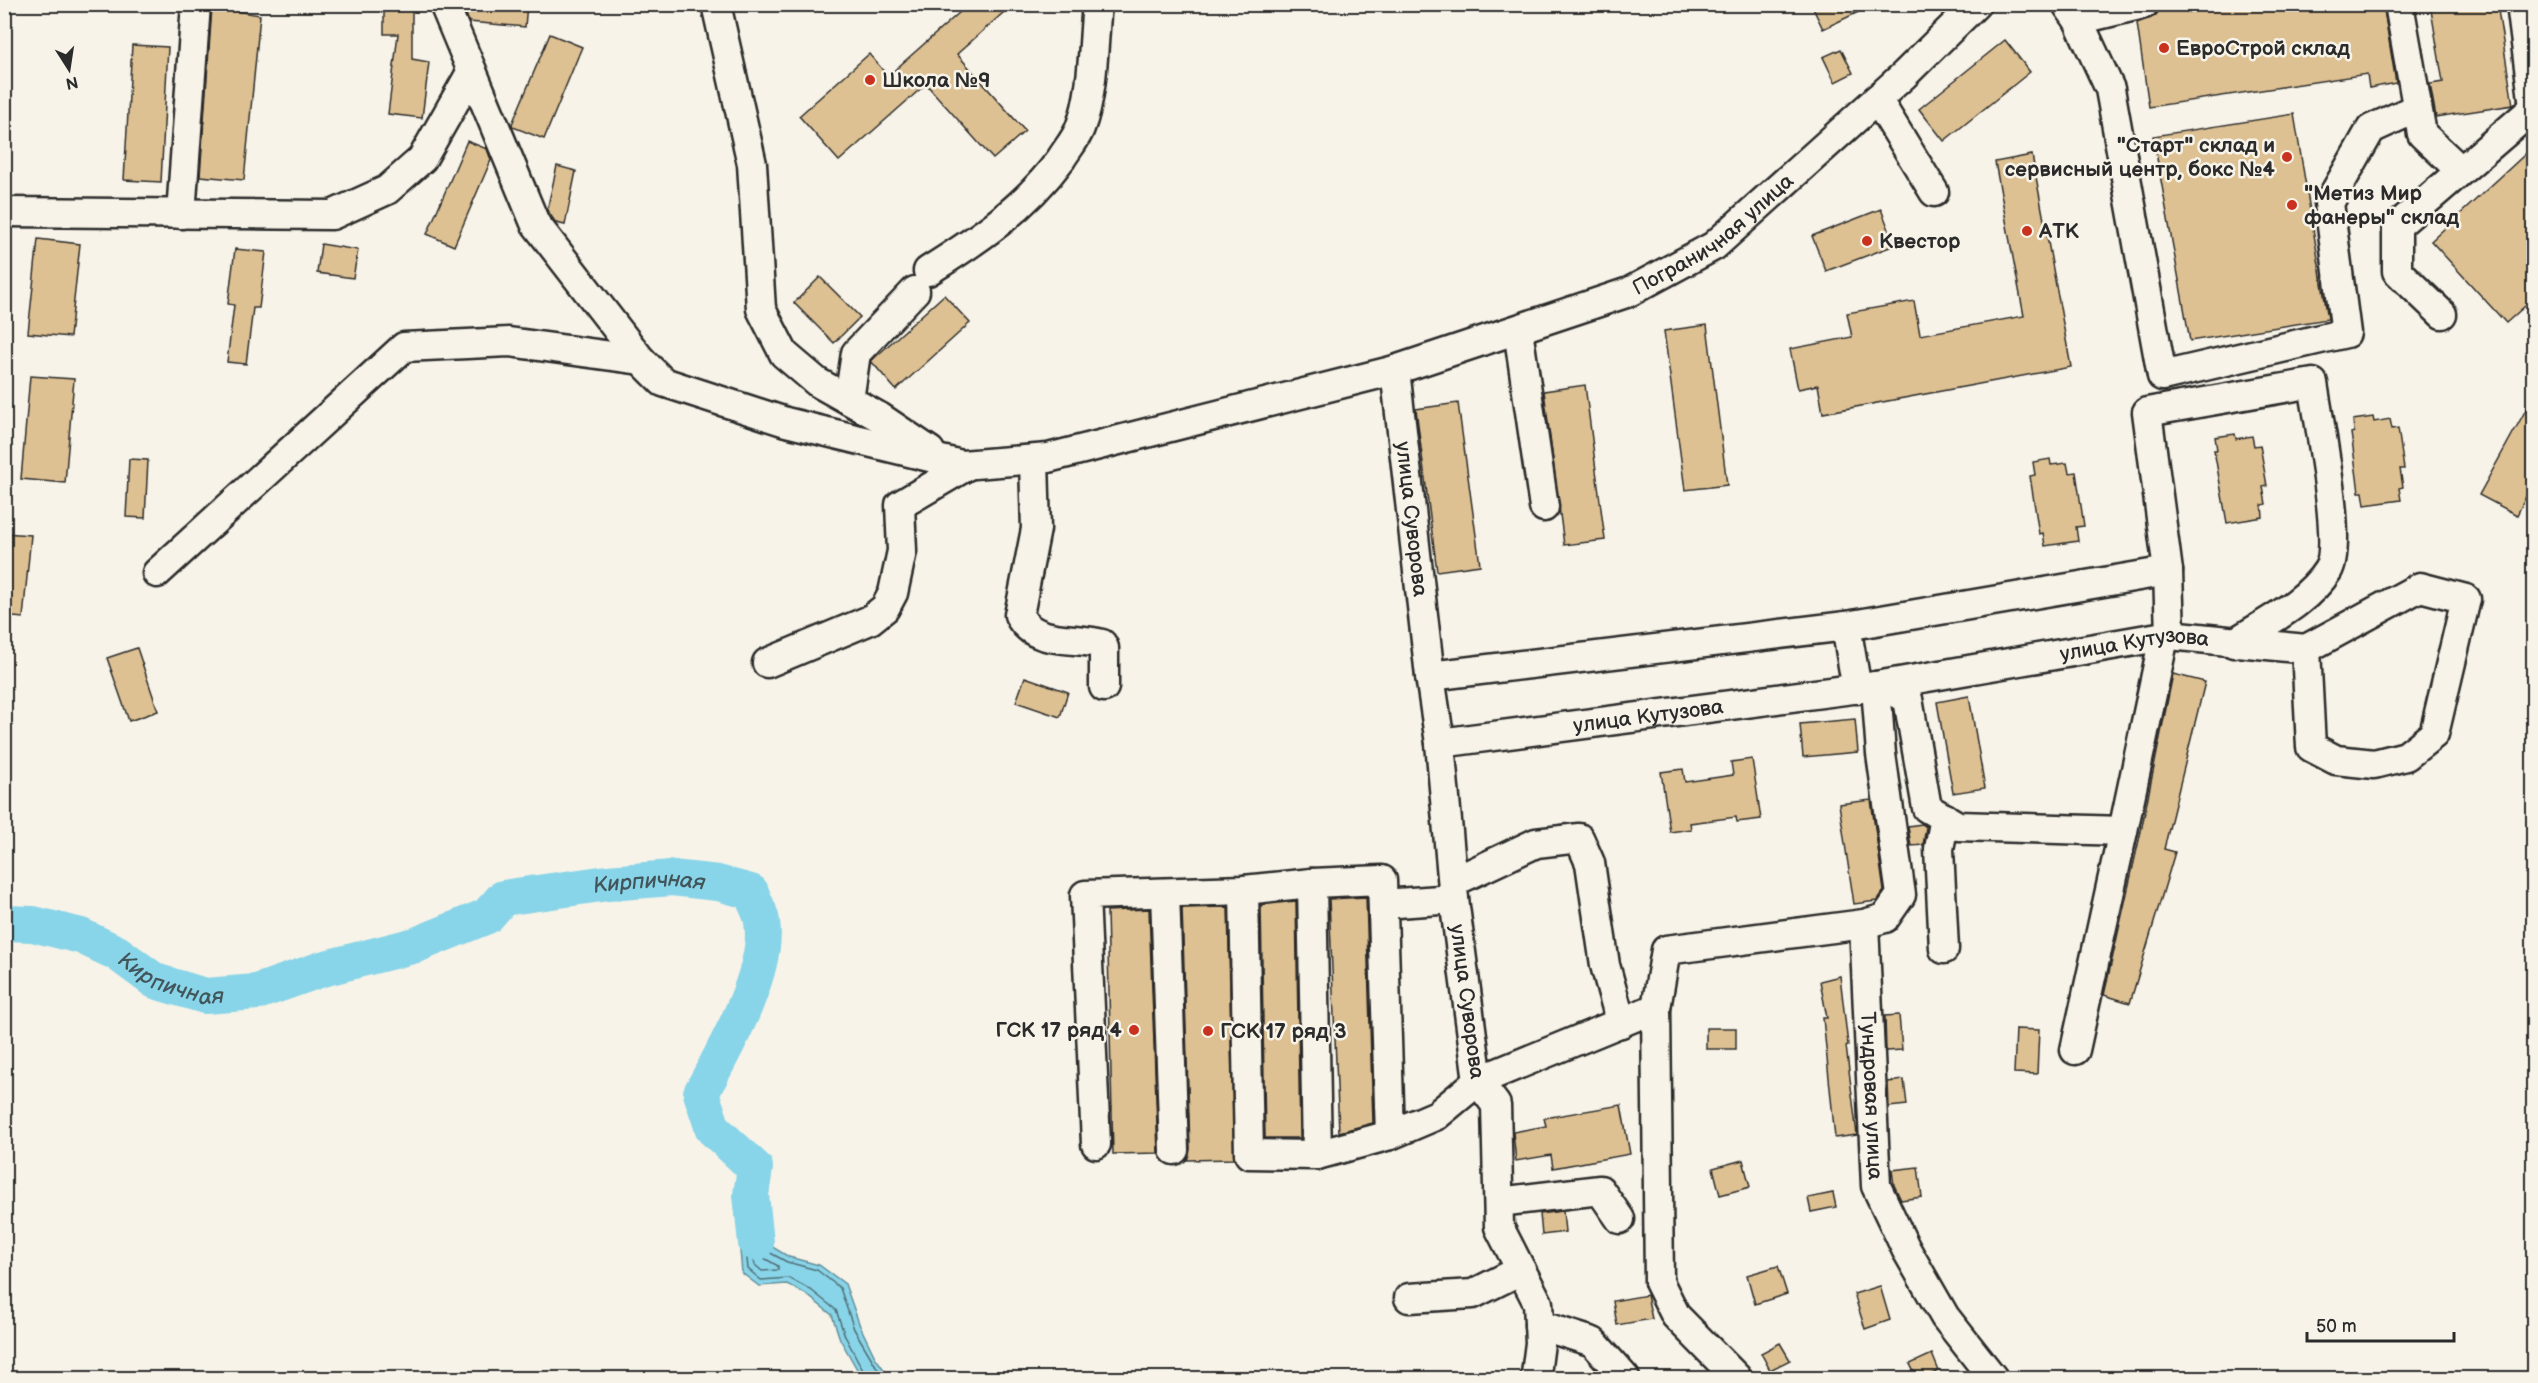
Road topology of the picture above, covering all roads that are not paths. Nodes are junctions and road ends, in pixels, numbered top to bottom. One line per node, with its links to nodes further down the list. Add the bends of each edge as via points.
1 (196, 4): 17 (street)
2 (444, 4): 10 (street)
3 (716, 4): 22 (street, via 752,164 761,309 784,354 817,382)
4 (1097, 4): 22 (street, via 1080,129 1036,189 1013,213 922,281 856,353)
5 (1977, 4): 11 (street, Пограничная улица)
6 (2144, 4): 9 (street)
7 (2399, 4): 13 (street)
8 (2521, 4): 12 (street)
9 (2072, 12): 13 (street, via 2110,89 2162,376 2346,333 2329,203 2371,129)
10 (472, 71): 17 (street, via 422,159 387,190 332,215); 20 (street, via 535,223)
11 (1876, 99): 15 (street); 19 (street, Пограничная улица, via 1714,246 1629,292)
12 (2534, 107): 14 (street)
13 (2417, 108): 14 (street, via 2422,134)
14 (2460, 170): 18 (street, via 2397,226 2397,271)
15 (1934, 192)
16 (4, 212): 17 (street)
17 (181, 214)
18 (2442, 314)
19 (1518, 330): 21 (street, Пограничная улица); 25 (street)
20 (641, 360): 24 (street, via 663,382 786,422); 27 (street, via 509,342 404,347)
21 (1395, 370): 23 (street, Пограничная улица); 33 (street, улица Суворова)
22 (849, 400): 24 (street)
23 (1034, 461): 24 (street, Пограничная улица); 34 (street, via 1036,529 1019,615 1025,626 1038,633 1102,644)
24 (957, 464): 32 (street, via 900,505 902,551 893,592 885,608 870,620)
25 (1544, 507)
26 (2168, 571): 28 (street); 29 (street); 30 (street, via 2147,412 2313,383 2335,532 2329,568 2302,599)
27 (157, 573)
28 (1846, 626): 33 (street); 35 (street)
29 (2167, 636): 30 (street, улица Кутузова); 35 (street, улица Кутузова); 38 (street)
30 (2234, 643): 31 (street, улица Кутузова)
31 (2306, 649): 31 (street, via 2420,587 2466,599 2434,734 2406,756 2374,764 2336,760 2311,747)
32 (767, 663)
33 (1430, 676): 36 (street, улица Суворова)
34 (1104, 687)
35 (1872, 687): 36 (street, улица Кутузова); 37 (street, via 1908,699 1927,808); 44 (street, via 1901,895 1885,918)
36 (1440, 743): 41 (street, улица Суворова)
37 (1945, 818): 38 (street, via 1958,826); 45 (street, via 1939,849)
38 (2122, 831): 48 (street)
39 (1312, 883): 40 (street); 43 (street, via 1382,880); 53 (street)
40 (1244, 890): 42 (street); 53 (street, via 1250,1154)
41 (1454, 891): 43 (street); 47 (street, via 1536,843 1579,837 1590,863 1605,965); 49 (street, улица Суворова)
42 (1166, 893): 51 (street, via 1085,895); 52 (street)
43 (1383, 904): 50 (street)
44 (1864, 924): 46 (street, via 1666,950); 62 (street, Тундровая улица, via 1876,1186 1945,1317)
45 (1944, 949)
46 (1656, 1008): 47 (street, улица Суворова); 61 (street, via 1659,1282 1676,1316)
47 (1621, 1023): 49 (street, улица Суворова)
48 (2074, 1050)
49 (1478, 1081): 50 (street, via 1437,1115); 54 (street, via 1496,1105)
50 (1390, 1134): 53 (street)
51 (1096, 1144)
52 (1174, 1150)
53 (1317, 1155)
54 (1499, 1202): 55 (street, via 1600,1190); 56 (street, via 1499,1227)
55 (1620, 1220)
56 (1521, 1270): 57 (street, via 1473,1294); 58 (street, via 1538,1303)
57 (1409, 1298)
58 (1539, 1324): 59 (street); 60 (street, via 1593,1342)
59 (1536, 1374)
60 (1625, 1378)
61 (1737, 1378)
62 (1993, 1378)

